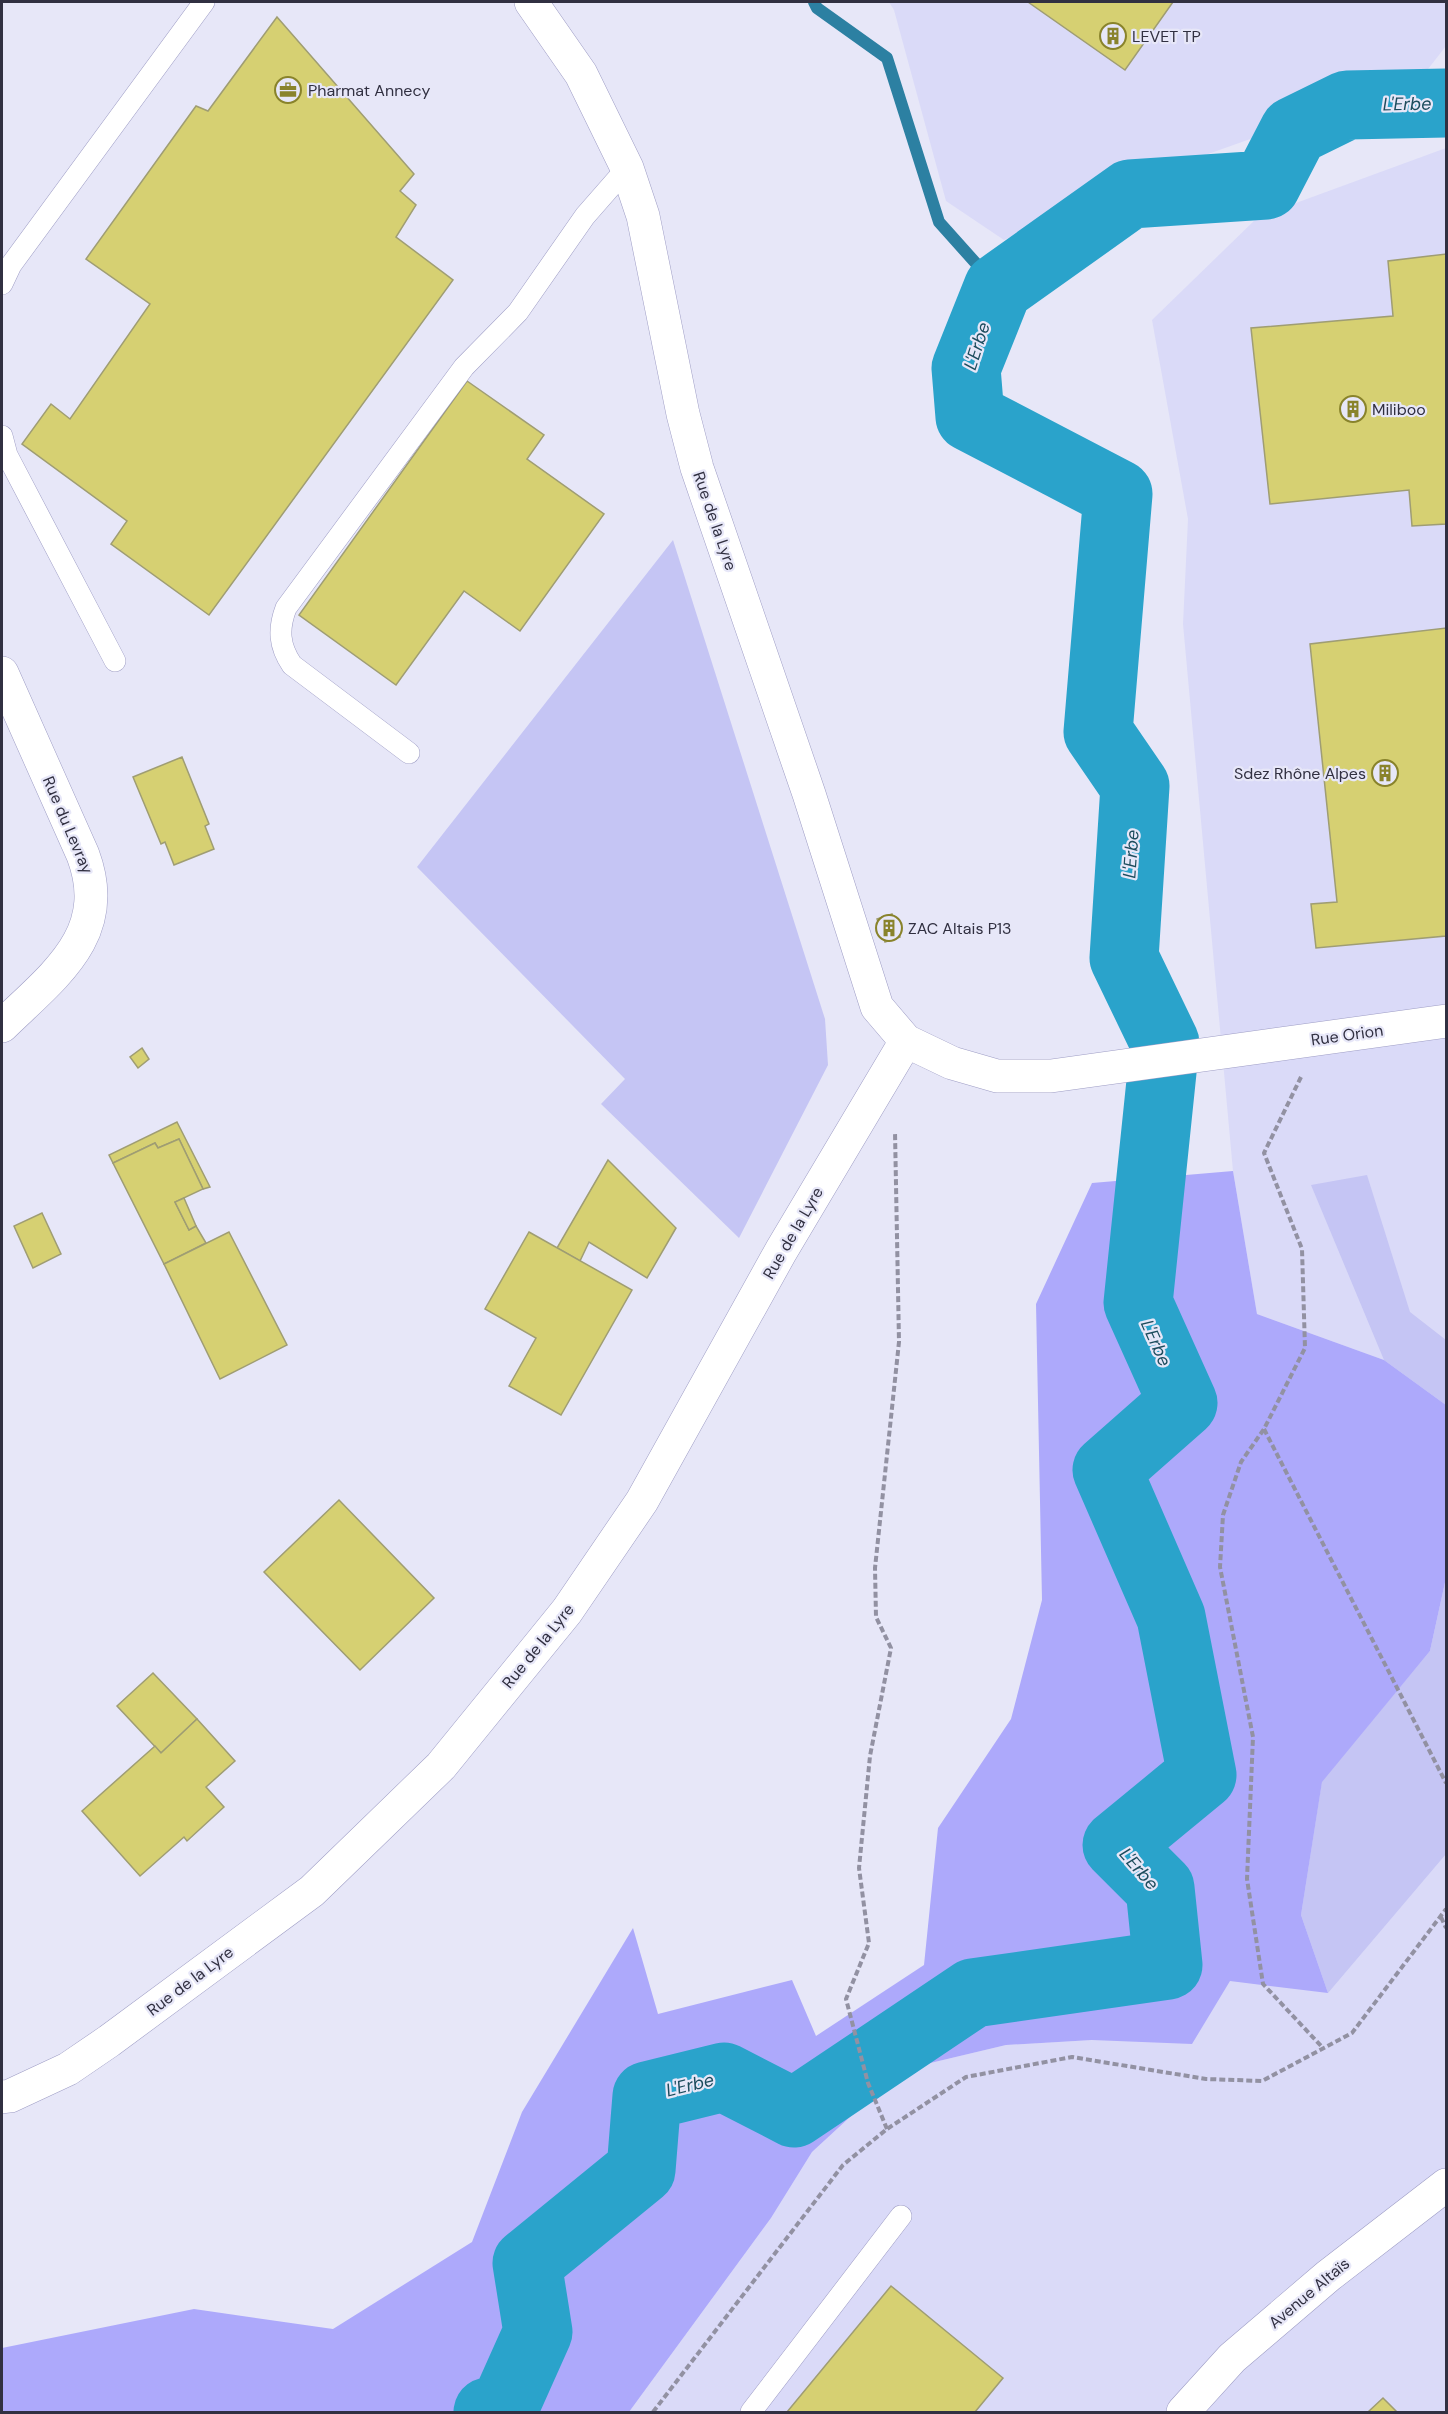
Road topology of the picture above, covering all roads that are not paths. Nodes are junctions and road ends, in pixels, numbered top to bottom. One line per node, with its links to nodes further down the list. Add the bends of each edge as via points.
1 (204, 2): 4 (lane, via 11,265)
2 (531, 2): 3 (street, Rue de la Lyre, via 581,74)
3 (627, 168): 8 (lane, via 585,216 518,312 464,367 286,608 281,621 280,637 292,665); 11 (street, Rue de la Lyre, via 644,216 682,414 697,468 877,1007)
4 (2, 284)
5 (2, 436): 6 (lane, via 7,455)
6 (115, 661)
7 (2, 672): 10 (street, Rue du Levray, via 88,867 93,896 86,927 71,956)
8 (409, 753)
9 (1446, 1021): 12 (street, Rue Orion)
10 (2, 1026)
11 (906, 1041): 12 (street, Rue de la Lyre, via 952,1063 997,1076 1051,1076); 13 (street, Rue de la Lyre, via 782,1251 642,1501 567,1611 441,1766 303,1898 109,2042 68,2069)
12 (1106, 1067)
13 (2, 2097)
14 (1446, 2185): 17 (street, Avenue Altaïs, via 1328,2276 1232,2358)
15 (901, 2216): 16 (lane)
16 (752, 2412)
17 (1183, 2412)

